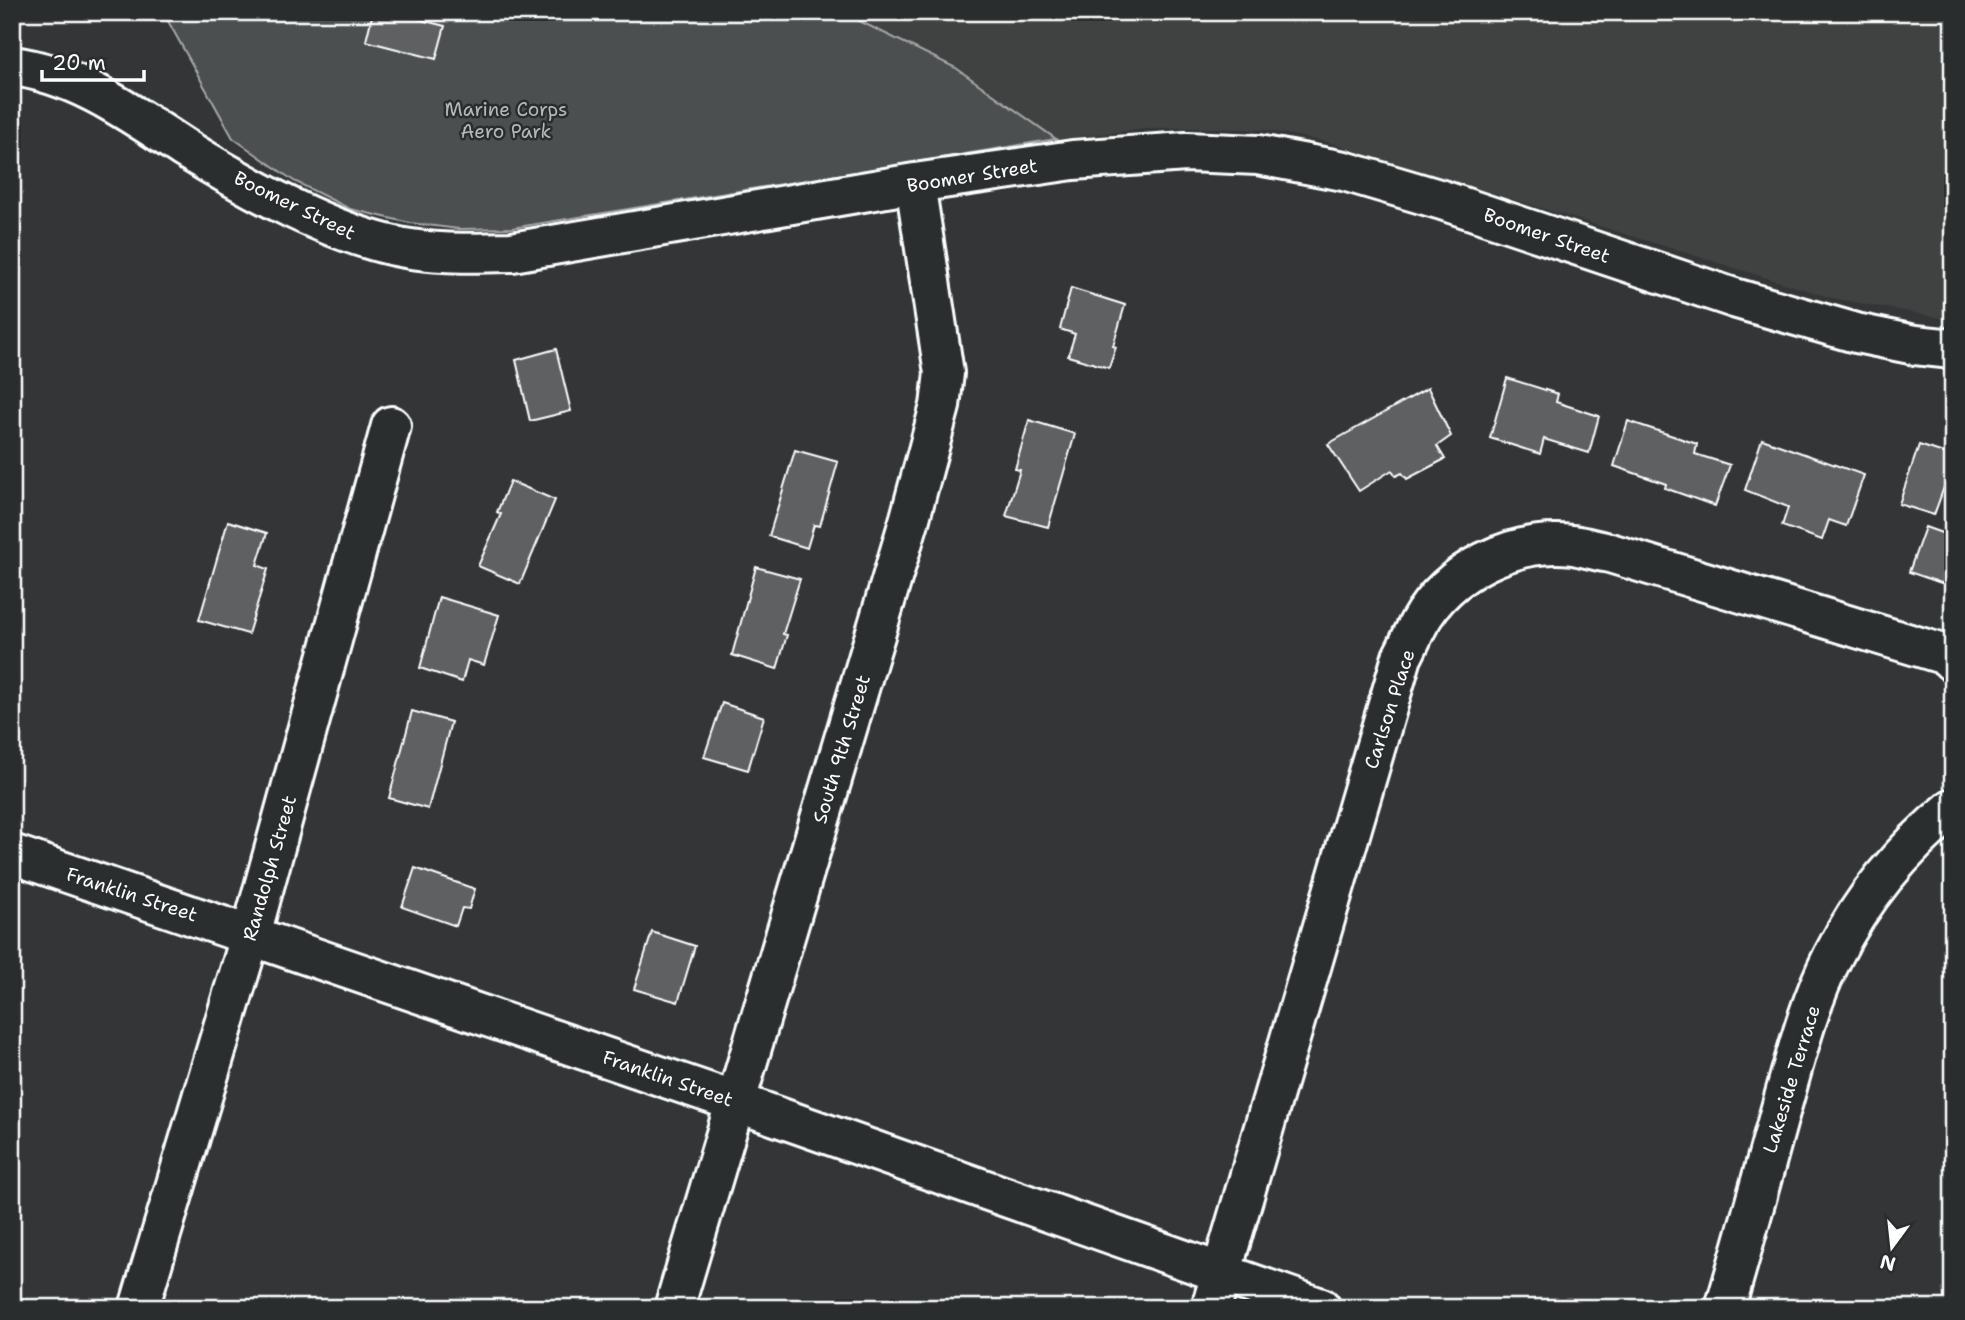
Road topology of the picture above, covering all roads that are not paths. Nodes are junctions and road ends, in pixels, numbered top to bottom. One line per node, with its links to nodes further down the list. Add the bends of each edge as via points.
1 (12, 66): 2 (street, Boomer Street, via 39,69 87,88 315,219 360,237 411,249 512,252)
2 (915, 183): 3 (street, Boomer Street, via 1073,160 1186,152 1258,155 1344,171 1430,196 1734,298 1856,333); 9 (street, South 9th Street, via 944,373 940,406)
3 (1953, 349)
4 (391, 426): 8 (street, Randolph Street)
5 (1953, 662): 10 (street, Carlson Place, via 1946,655 1573,545 1519,549 1472,569 1449,586 1420,621 1402,657)
6 (1953, 807): 14 (street, Lakeside Terrace, via 1882,878 1832,957 1804,1025)
7 (12, 854): 8 (street, Franklin Street)
8 (251, 934): 9 (street, Franklin Street); 11 (street, Randolph Street)
9 (736, 1101): 10 (street, Franklin Street); 12 (street, South 9th Street)
10 (1216, 1290): 13 (street, Franklin Street)
11 (139, 1308)
12 (674, 1308)
13 (1321, 1308)
14 (1725, 1308)

